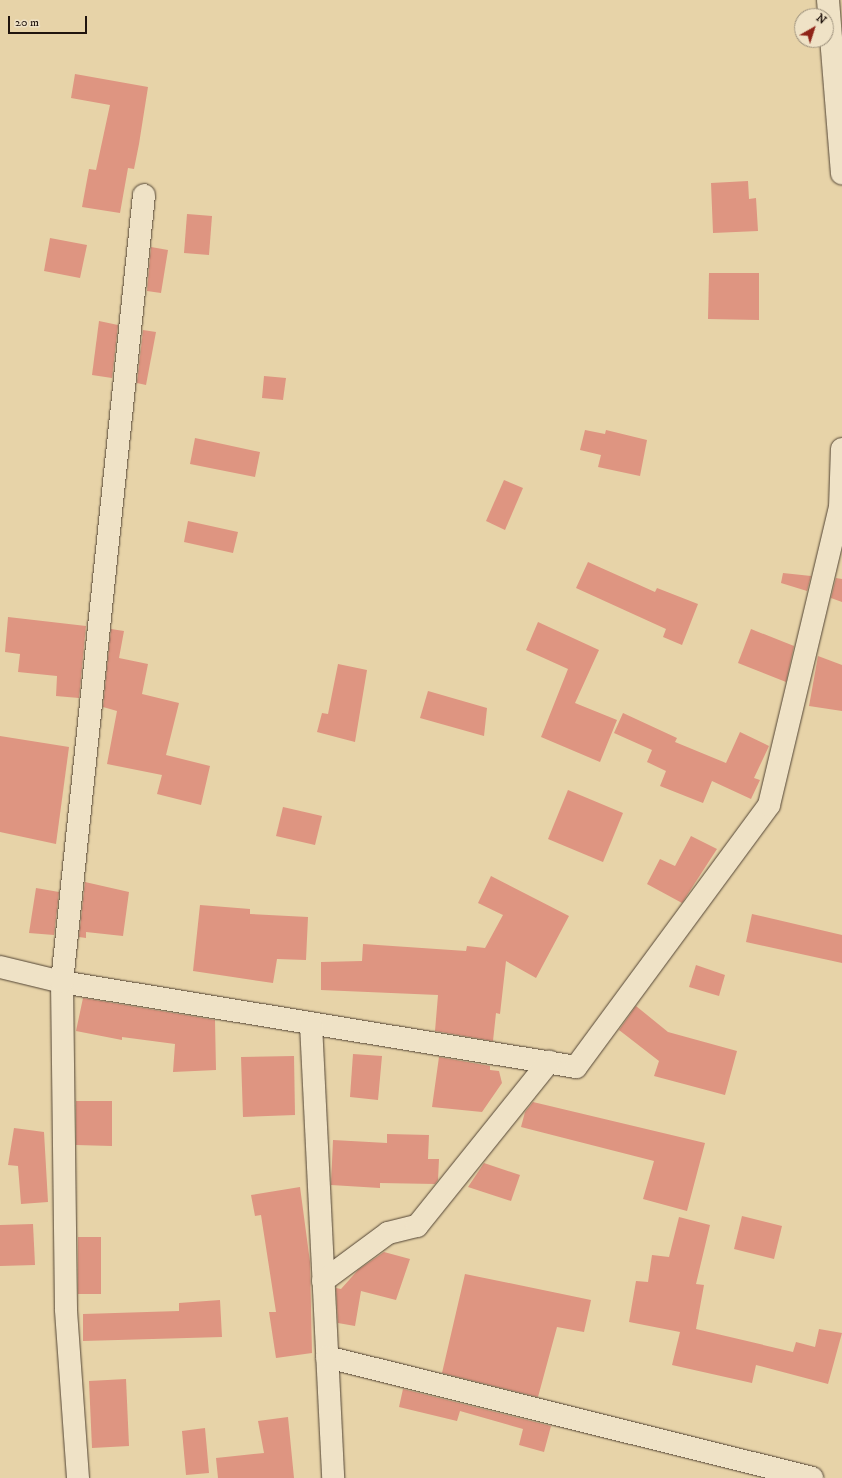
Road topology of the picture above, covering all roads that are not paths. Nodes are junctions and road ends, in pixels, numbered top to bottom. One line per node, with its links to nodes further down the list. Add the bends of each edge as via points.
1 (828, 0): 2 (street)
2 (842, 173)
3 (144, 194): 7 (street)
4 (842, 449): 5 (street)
5 (841, 508): 9 (street, via 769,805 576,1067)
6 (0, 967): 7 (street)
7 (62, 982): 8 (street); 12 (street, via 66,1309)
8 (311, 1024): 9 (street); 10 (street)
9 (549, 1062): 10 (street, via 417,1226 388,1233)
10 (323, 1281): 11 (street)
11 (327, 1357): 13 (street); 14 (street)
12 (78, 1478)
13 (333, 1478)
14 (812, 1478)

